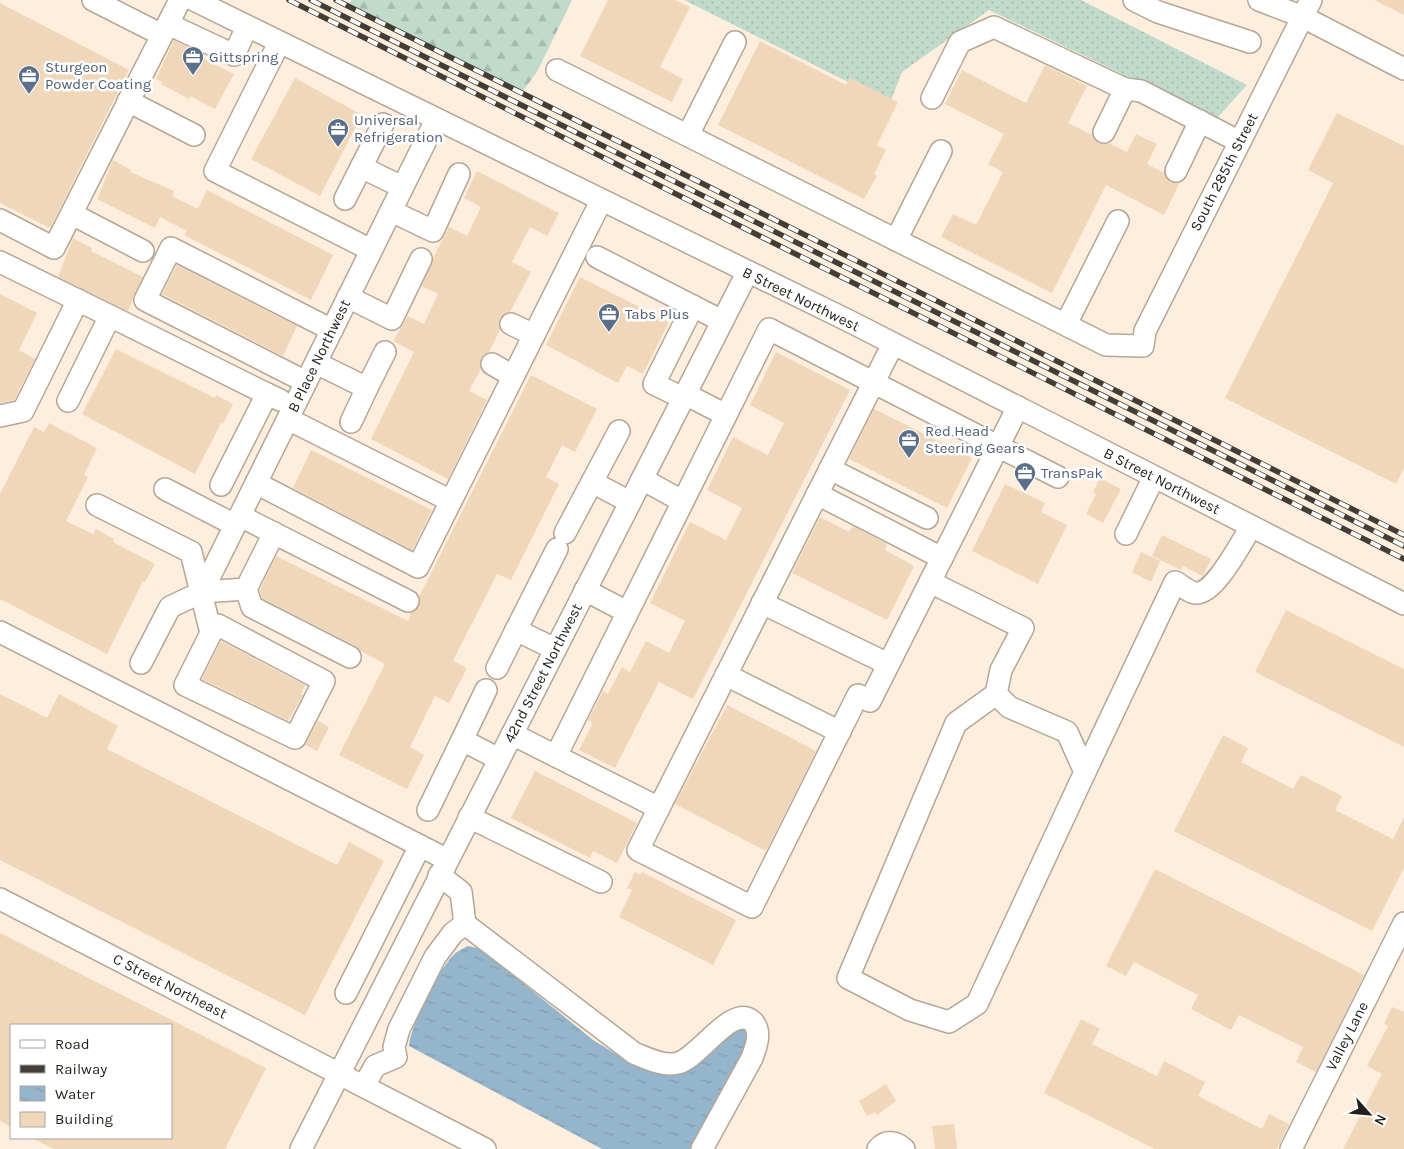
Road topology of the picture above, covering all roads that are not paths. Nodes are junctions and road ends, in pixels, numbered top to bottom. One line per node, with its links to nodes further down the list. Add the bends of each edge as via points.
1 (93, 0): 8 (street)
2 (180, 0): 8 (street)
3 (194, 0): 7 (street, B Street Northwest)
4 (1134, 0): 10 (street, via 1158,12)
5 (1259, 0): 6 (street)
6 (1307, 8): 12 (street); 23 (street, South 285th Street)
7 (247, 27): 8 (street, via 234,55); 11 (street, B Street Northwest)
8 (165, 30): 16 (street)
9 (735, 42): 22 (street)
10 (1250, 42)
11 (279, 43): 17 (street, B Street Northwest); 36 (street, via 215,171)
12 (1404, 69)
13 (557, 70): 22 (street)
14 (1125, 89): 15 (street, via 994,27 960,42); 18 (street, via 1141,91); 20 (street)
15 (932, 98)
16 (128, 101): 21 (street); 32 (street)
17 (436, 120): 28 (street, B Place Northwest); 30 (street, B Street Northwest)
18 (1200, 121): 23 (street); 26 (street)
19 (382, 124): 25 (street)
20 (1104, 132)
21 (194, 135)
22 (688, 136): 35 (street)
23 (1240, 142): 48 (street, South 285th Street, via 1145,331 1143,346 1106,344)
24 (941, 151): 35 (street)
25 (361, 167): 28 (street); 29 (street)
26 (1176, 171)
27 (459, 174): 31 (street, via 433,231)
28 (402, 187): 31 (street, B Place Northwest)
29 (346, 199)
30 (601, 201): 41 (street, B Street Northwest); 50 (street)
31 (391, 211): 36 (street, B Place Northwest)
32 (72, 214): 33 (street, via 54,248); 37 (street)
33 (0, 220)
34 (1118, 221): 48 (street)
35 (896, 240): 48 (street)
36 (371, 250): 42 (street, B Place Northwest)
37 (143, 251)
38 (597, 257): 44 (street)
39 (421, 259): 42 (street, via 392,319)
40 (0, 262): 43 (street)
41 (747, 273): 46 (street, 42nd Street Northwest); 51 (street, B Street Northwest)
42 (348, 297): 49 (street, B Place Northwest)
43 (78, 300): 45 (street); 65 (street, via 23,411)
44 (693, 306): 46 (street); 60 (street, via 654,384)
45 (110, 316): 59 (street); 61 (street)
46 (722, 321): 60 (street, 42nd Street Northwest)
47 (511, 324): 50 (street)
48 (1066, 324)
49 (332, 330): 53 (street, B Place Northwest); 56 (street, via 170,248 145,300)
50 (534, 335): 55 (street)
51 (892, 344): 57 (street); 62 (street, B Street Northwest)
52 (385, 352): 58 (street)
53 (316, 362): 56 (street, B Place Northwest); 58 (street)
54 (492, 364): 55 (street)
55 (513, 376): 78 (street)
56 (306, 382): 63 (street, B Place Northwest)
57 (873, 383): 64 (street, via 769,329); 68 (street); 69 (street)
58 (367, 388): 66 (street)
59 (267, 394): 63 (street); 75 (street)
60 (684, 396): 64 (street); 72 (street, 42nd Street Northwest)
61 (68, 401)
62 (1018, 407): 68 (street); 71 (street, B Street Northwest)
63 (290, 413): 74 (street, B Place Northwest); 78 (street)
64 (726, 415): 79 (street)
65 (0, 416)
66 (350, 422)
67 (619, 431): 73 (street)
68 (998, 447): 70 (street); 87 (street)
69 (830, 469): 77 (street); 82 (street)
70 (1058, 477)
71 (1154, 477): 84 (street, B Street Northwest); 86 (street)
72 (642, 480): 79 (street); 80 (street, 42nd Street Northwest)
73 (592, 482): 80 (street); 96 (street)
74 (256, 483): 78 (street, via 418,567); 83 (street, B Place Northwest)
75 (221, 485)
76 (165, 488): 83 (street)
77 (817, 494): 87 (street); 93 (street)
78 (451, 501)
79 (682, 501): 95 (street)
80 (630, 502): 90 (street, 42nd Street Northwest)
81 (98, 505): 91 (street, via 191,552)
82 (927, 518)
83 (238, 520): 85 (street); 91 (street, B Place Northwest)
84 (1251, 527): 94 (street, B Street Northwest); 112 (street, via 1221,575 1203,592 1194,593 1175,582)
85 (274, 533): 89 (street); 92 (street)
86 (1126, 534)
87 (942, 558): 88 (street)
88 (930, 582): 102 (street); 106 (street, via 1023,628 1001,670)
89 (246, 589): 91 (street); 100 (street, via 252,607)
90 (585, 590): 95 (street); 99 (street, 42nd Street Northwest)
91 (202, 592): 98 (street); 101 (street, via 170,607)
92 (408, 602)
93 (762, 603): 102 (street); 104 (street)
94 (1404, 604)
95 (627, 612): 110 (street)
96 (516, 630): 99 (street); 103 (street)
97 (0, 632): 116 (street)
98 (211, 633): 98 (street, via 185,684 294,738 324,681 218,625)
99 (555, 649): 108 (street, 42nd Street Northwest)
100 (350, 657)
101 (141, 663)
102 (888, 664): 107 (street, via 870,701 858,695)
103 (497, 668)
104 (726, 676): 107 (street); 113 (street)
105 (486, 690): 109 (street)
106 (996, 694): 112 (street, via 1009,706 1068,732); 112 (street, via 956,723 848,978 910,1010 949,1022 977,1004)
107 (840, 732): 113 (street, via 752,907 638,850)
108 (512, 734): 110 (street); 111 (street, 42nd Street Northwest)
109 (462, 740): 111 (street); 114 (street)
110 (556, 756): 113 (street)
111 (499, 759): 115 (street, 42nd Street Northwest)
112 (1085, 772)
113 (659, 808)
114 (428, 810)
115 (469, 818): 117 (street, 42nd Street Northwest); 118 (street)
116 (420, 846): 117 (street); 122 (street)
117 (444, 868): 121 (street, via 461,892); 123 (street, 42nd Street Northwest)
118 (601, 882)
119 (0, 898): 123 (street, C Street Northeast)
120 (1404, 923): 130 (street, Valley Lane)
121 (465, 924): 124 (street, via 453,932 435,957 399,1029 394,1047 396,1058 375,1066); 127 (street, via 606,1034 634,1053 654,1061 678,1064 737,1017 746,1017 754,1023 758,1032 752,1058)
122 (346, 994)
123 (339, 1073): 124 (street, C Street Northeast); 125 (street, 42nd Street Northwest)
124 (364, 1086): 126 (street, C Street Northeast)
125 (301, 1149)
126 (485, 1149)
127 (702, 1149)
128 (878, 1149): 129 (street, via 892,1142)
129 (904, 1149)
130 (1291, 1149)

